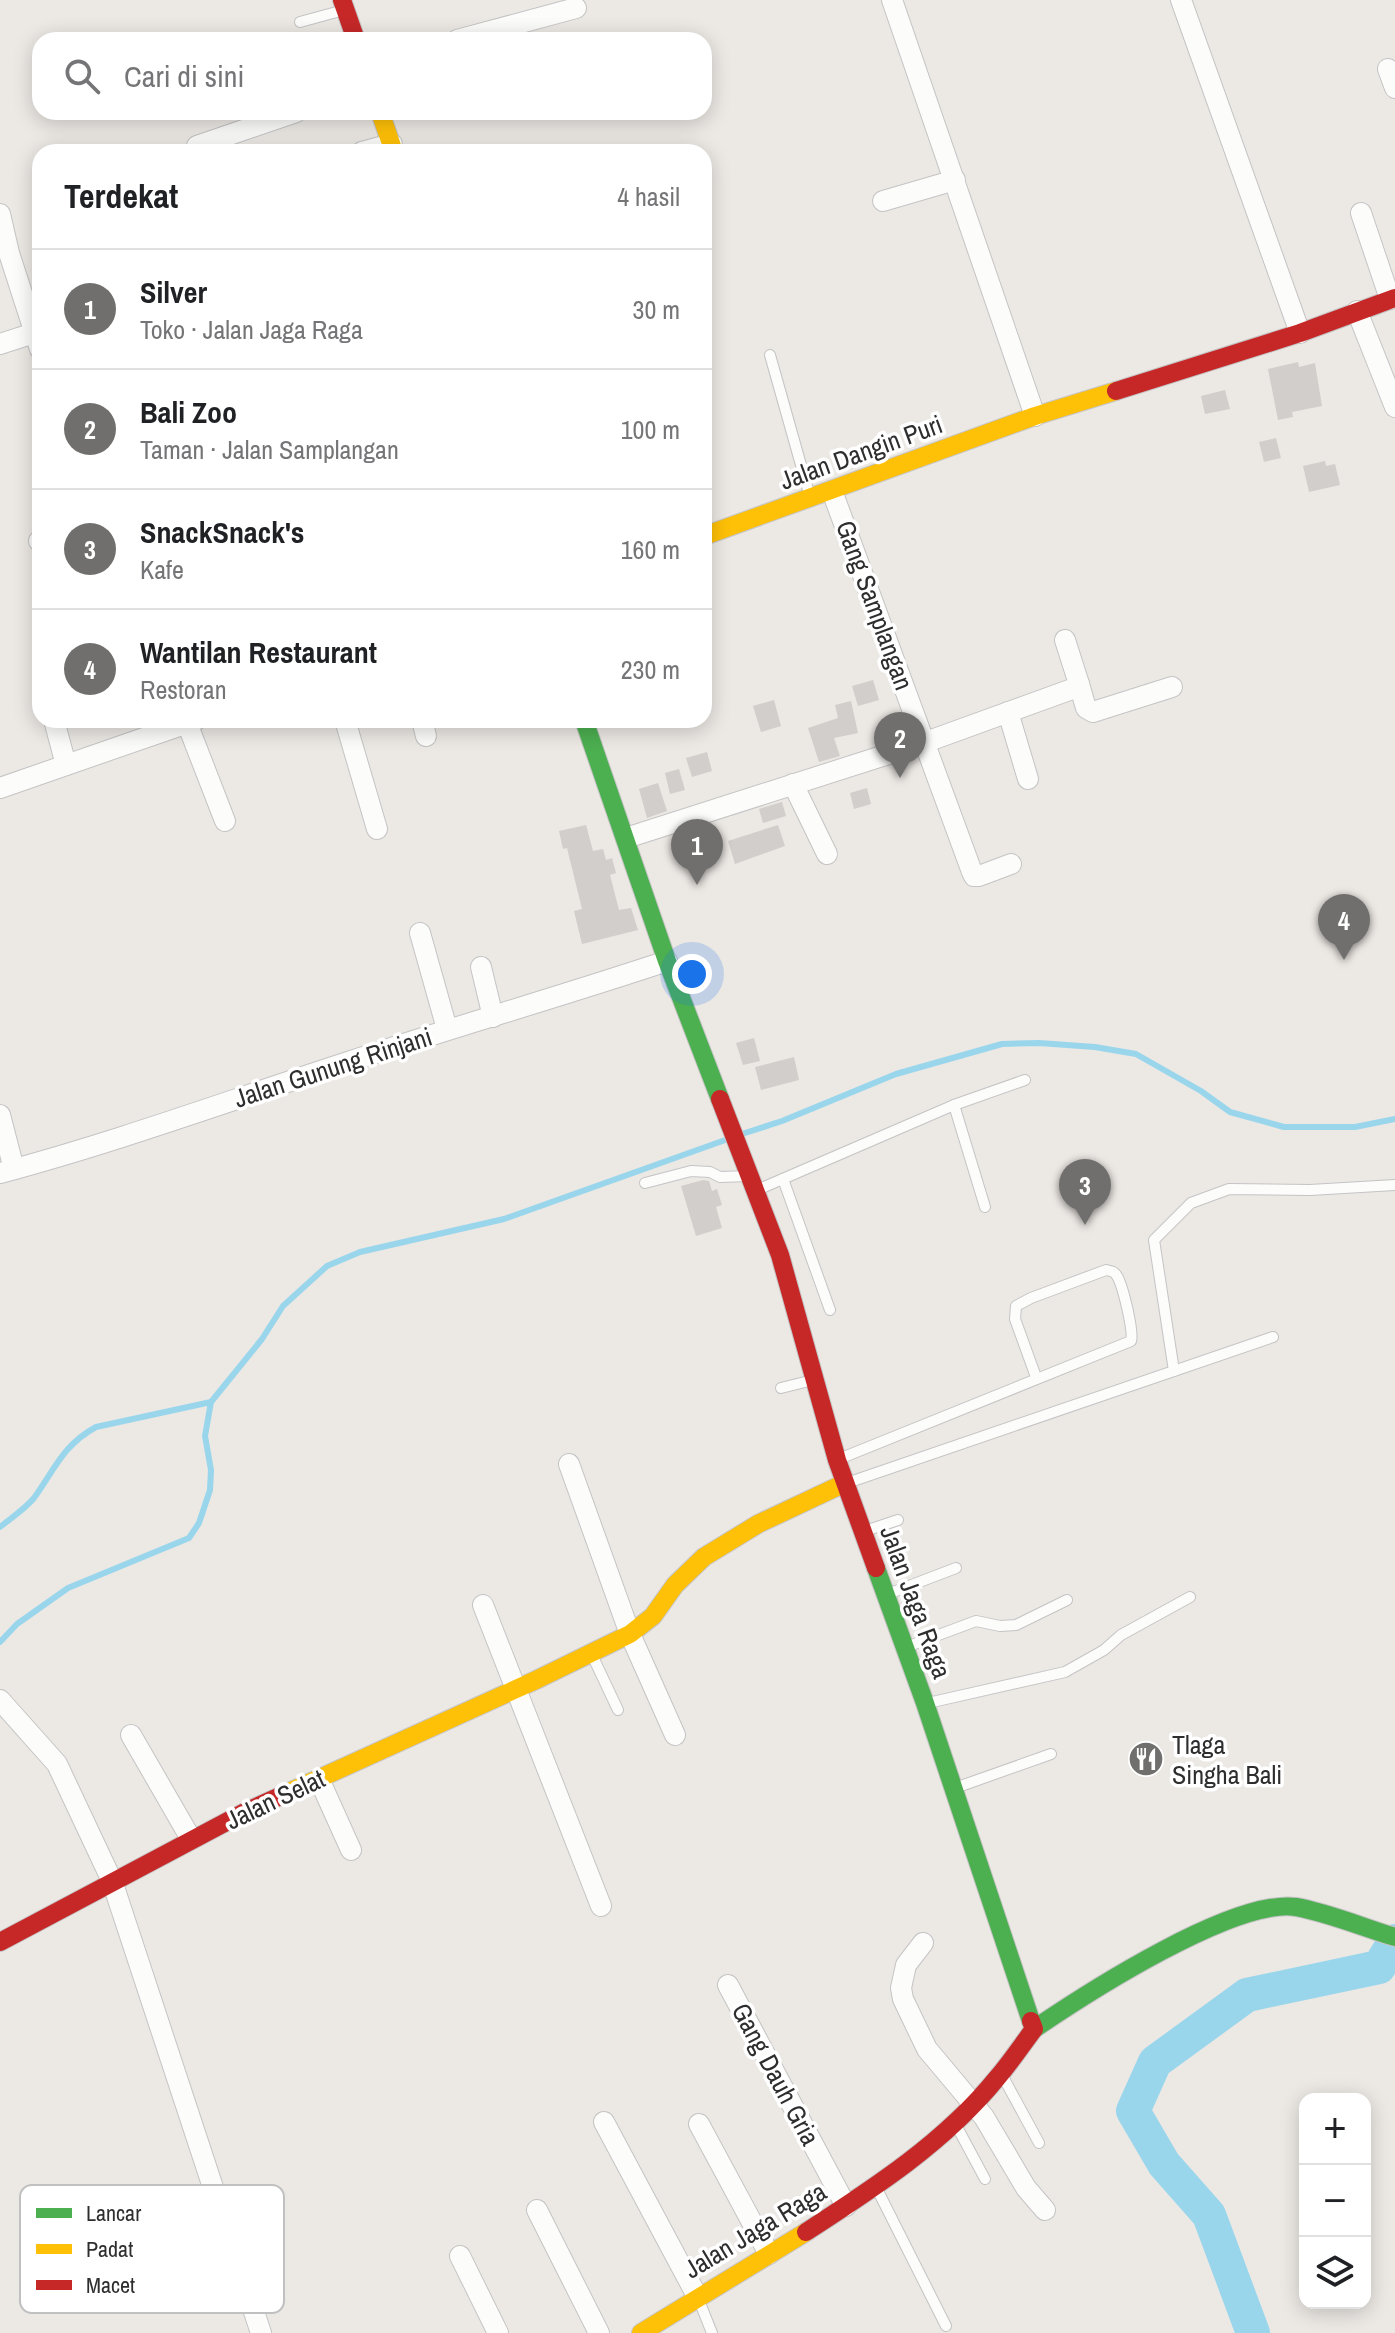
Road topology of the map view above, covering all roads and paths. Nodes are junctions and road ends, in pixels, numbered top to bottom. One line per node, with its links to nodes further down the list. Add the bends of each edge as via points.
1 (892, 0): 12 (street)
2 (1181, 0): 19 (street)
3 (344, 5): 5 (lane); 6 (street)
4 (576, 8): 7 (street)
5 (300, 22)
6 (353, 32)
7 (487, 32)
8 (273, 120): 10 (street)
9 (383, 120): 11 (street)
10 (203, 144)
11 (392, 144)
12 (955, 180): 13 (street); 24 (street)
13 (883, 201)
14 (1361, 213): 16 (street)
15 (0, 214): 18 (street)
16 (1392, 298): 17 (street, Jalan Dangin Puri)
17 (1357, 311): 19 (street, Jalan Dangin Puri); 23 (street)
18 (32, 324)
19 (1300, 333): 24 (street, Jalan Dangin Puri)
20 (32, 341): 21 (street)
21 (0, 344)
22 (770, 355): 26 (lane)
23 (1395, 407)
24 (1035, 416): 25 (street, Jalan Dangin Puri)
25 (832, 491): 26 (street, Jalan Dangin Puri); 37 (street, Gang Samplangan)
26 (810, 498): 27 (street, Jalan Dangin Puri)
27 (712, 533)
28 (1065, 640): 29 (street)
29 (1079, 684): 30 (street, via 1086,708 1093,712); 31 (street)
30 (1172, 687)
31 (1008, 712): 37 (street); 39 (street)
32 (56, 728): 38 (street)
33 (172, 728): 38 (street)
34 (194, 728): 42 (street)
35 (347, 728): 43 (street)
36 (587, 728): 44 (street, Jalan Jaga Raga)
37 (926, 742): 40 (street); 46 (street, Gang Samplangan, via 974,876)
38 (66, 765): 41 (street)
39 (1028, 779)
40 (793, 784): 44 (street); 45 (street)
41 (0, 788)
42 (225, 821)
43 (377, 829)
44 (626, 838): 48 (street, Jalan Jaga Raga)
45 (827, 854)
46 (1011, 864)
47 (420, 933): 51 (street)
48 (667, 961): 50 (street, Jalan Gunung Rinjani); 56 (street, Jalan Jaga Raga)
49 (481, 967): 50 (street)
50 (493, 1017): 51 (street, Jalan Gunung Rinjani)
51 (447, 1029): 55 (street, Jalan Gunung Rinjani)
52 (1025, 1080): 53 (lane)
53 (954, 1105): 57 (lane); 60 (lane)
54 (0, 1115): 55 (street)
55 (7, 1171)
56 (751, 1176): 57 (lane); 58 (lane, via 691,1171); 65 (street, Jalan Jaga Raga, via 780,1255)
57 (783, 1179): 61 (lane)
58 (645, 1183)
59 (1395, 1185): 63 (lane, via 1229,1189 1191,1203 1154,1240)
60 (985, 1207)
61 (830, 1310)
62 (1273, 1337): 63 (lane)
63 (1174, 1371): 69 (lane)
64 (1036, 1377): 64 (lane, via 1131,1341 1112,1272 1016,1306 1015,1319); 67 (lane)
65 (815, 1380): 66 (lane); 67 (street, Jalan Jaga Raga)
66 (781, 1388)
67 (837, 1460): 69 (street, Jalan Jaga Raga)
68 (569, 1464): 77 (street)
69 (845, 1483): 71 (street, Jalan Jaga Raga); 77 (street, Jalan Selat, via 758,1524 704,1557 653,1616)
70 (898, 1520): 71 (lane)
71 (864, 1532): 73 (street, Jalan Jaga Raga)
72 (956, 1568): 73 (lane)
73 (886, 1595): 78 (street, Jalan Jaga Raga)
74 (1190, 1597): 82 (lane, via 1065,1672)
75 (1067, 1600): 78 (lane, via 1016,1625 976,1621)
76 (483, 1605): 80 (street)
77 (630, 1634): 79 (street, Jalan Selat); 85 (street)
78 (905, 1648): 82 (street, Jalan Jaga Raga)
79 (591, 1653): 80 (street, Jalan Selat); 83 (lane)
80 (516, 1688): 87 (street, Jalan Selat); 92 (street)
81 (0, 1700): 91 (street, via 57,1764)
82 (925, 1703): 88 (street, Jalan Jaga Raga)
83 (618, 1710)
84 (131, 1735): 89 (street)
85 (675, 1735)
86 (1051, 1754): 88 (lane)
87 (319, 1779): 89 (street, Jalan Selat); 90 (street)
88 (953, 1789): 97 (street, Jalan Jaga Raga)
89 (191, 1839): 91 (street, Jalan Selat)
90 (351, 1850)
91 (112, 1881): 94 (street, Jalan Selat); 105 (street)
92 (601, 1906)
93 (1395, 1937): 97 (street, via 1295,1907 1263,1908 1200,1931)
94 (0, 1942)
95 (923, 1943): 99 (street, via 906,1965 903,1999 927,2049)
96 (728, 1985): 107 (street, Gang Dauh Gria)
97 (1034, 2029): 98 (street, Jalan Jaga Raga)
98 (1001, 2073): 99 (street, Jalan Jaga Raga); 103 (lane)
99 (974, 2104): 101 (street, Jalan Jaga Raga); 109 (street)
100 (604, 2122): 112 (street)
101 (955, 2123): 104 (lane); 106 (street, Jalan Jaga Raga)
102 (699, 2124): 110 (street)
103 (1039, 2143)
104 (985, 2179)
105 (212, 2185)
106 (876, 2187): 107 (street, Jalan Jaga Raga); 114 (lane)
107 (846, 2206): 110 (street, Jalan Jaga Raga)
108 (537, 2210): 117 (street)
109 (1045, 2210)
110 (769, 2254): 112 (street, Jalan Jaga Raga)
111 (460, 2256): 116 (street)
112 (697, 2296): 118 (street, Jalan Jaga Raga); 119 (lane)
113 (254, 2313): 115 (street)
114 (946, 2326)
115 (261, 2333)
116 (498, 2333)
117 (599, 2333)
118 (641, 2333)
119 (712, 2333)

